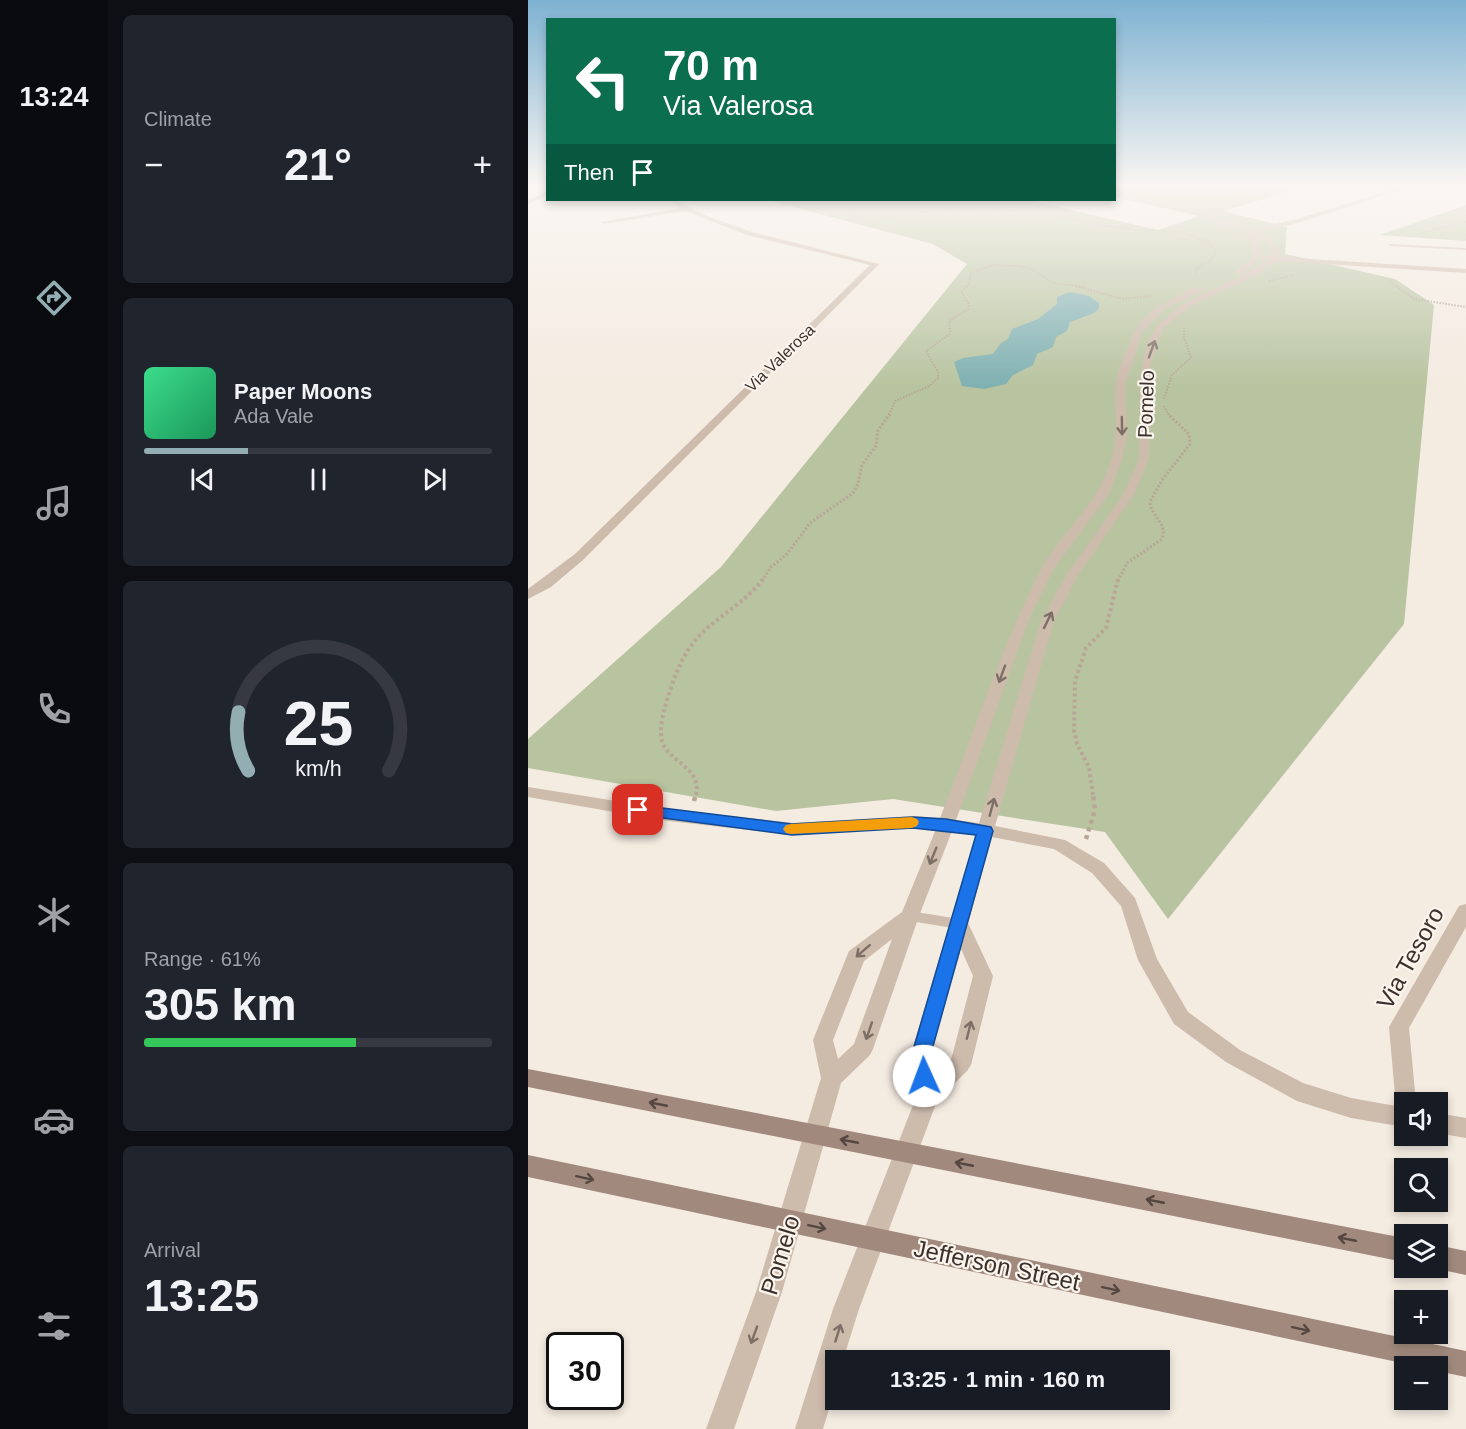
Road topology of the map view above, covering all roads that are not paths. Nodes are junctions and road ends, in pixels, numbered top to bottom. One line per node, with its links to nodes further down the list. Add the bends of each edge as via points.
1 (830, 254): 7 (street, Via Valerosa, via 875,264 579,557)
2 (1257, 254): 4 (street)
3 (1275, 254): 5 (street)
4 (1256, 258): 5 (street); 9 (street, Pomelo, one-way to 9, via 1236,275 1162,308 1139,332 1120,384 1122,436 1116,462 1103,494 1047,569 1023,617)
5 (1275, 259): 6 (street); 10 (street, Pomelo, one-way to 5, via 1043,632 1062,591 1127,500 1145,457 1144,375 1162,327 1198,299 1249,277)
6 (1466, 271)
7 (528, 595)
8 (528, 792): 9 (street, via 684,817 792,829 913,822)
9 (946, 824): 10 (street); 12 (street, Pomelo, one-way to 12)
10 (985, 831): 13 (street, Pomelo); 18 (street, via 1059,844 1098,868 1130,903 1148,960 1181,1018 1233,1056 1297,1091)
11 (1466, 910): 16 (street, Via Tesoro, via 1399,1027)
12 (910, 916): 13 (lane); 15 (street, Pomelo, one-way to 15, via 863,1048); 15 (street, Pomelo, one-way to 15, via 856,956 823,1040)
13 (959, 924): 17 (street, Pomelo, via 920,1057); 17 (street, one-way to 13, via 960,1065 983,976)
14 (528, 1078): 21 (main road, one-way to 14)
15 (832, 1078): 21 (street, Pomelo)
16 (1404, 1092)
17 (928, 1095): 22 (street)
18 (1394, 1115)
19 (1448, 1125): 20 (street)
20 (1466, 1128)
21 (815, 1135): 22 (main road, one-way to 21); 24 (street, Pomelo)
22 (906, 1153): 25 (street); 26 (main road, one-way to 22)
23 (528, 1166): 24 (main road, Jefferson Street, one-way to 24)
24 (790, 1221): 25 (main road, Jefferson Street, one-way to 25); 30 (street, Pomelo, one-way to 30, via 770,1292)
25 (873, 1239): 29 (main road, Jefferson Street, one-way to 29); 31 (street, one-way to 25, via 846,1309)
26 (1394, 1249)
27 (1448, 1259): 28 (main road)
28 (1466, 1263)
29 (1466, 1364)
30 (720, 1429)
31 (809, 1429)

